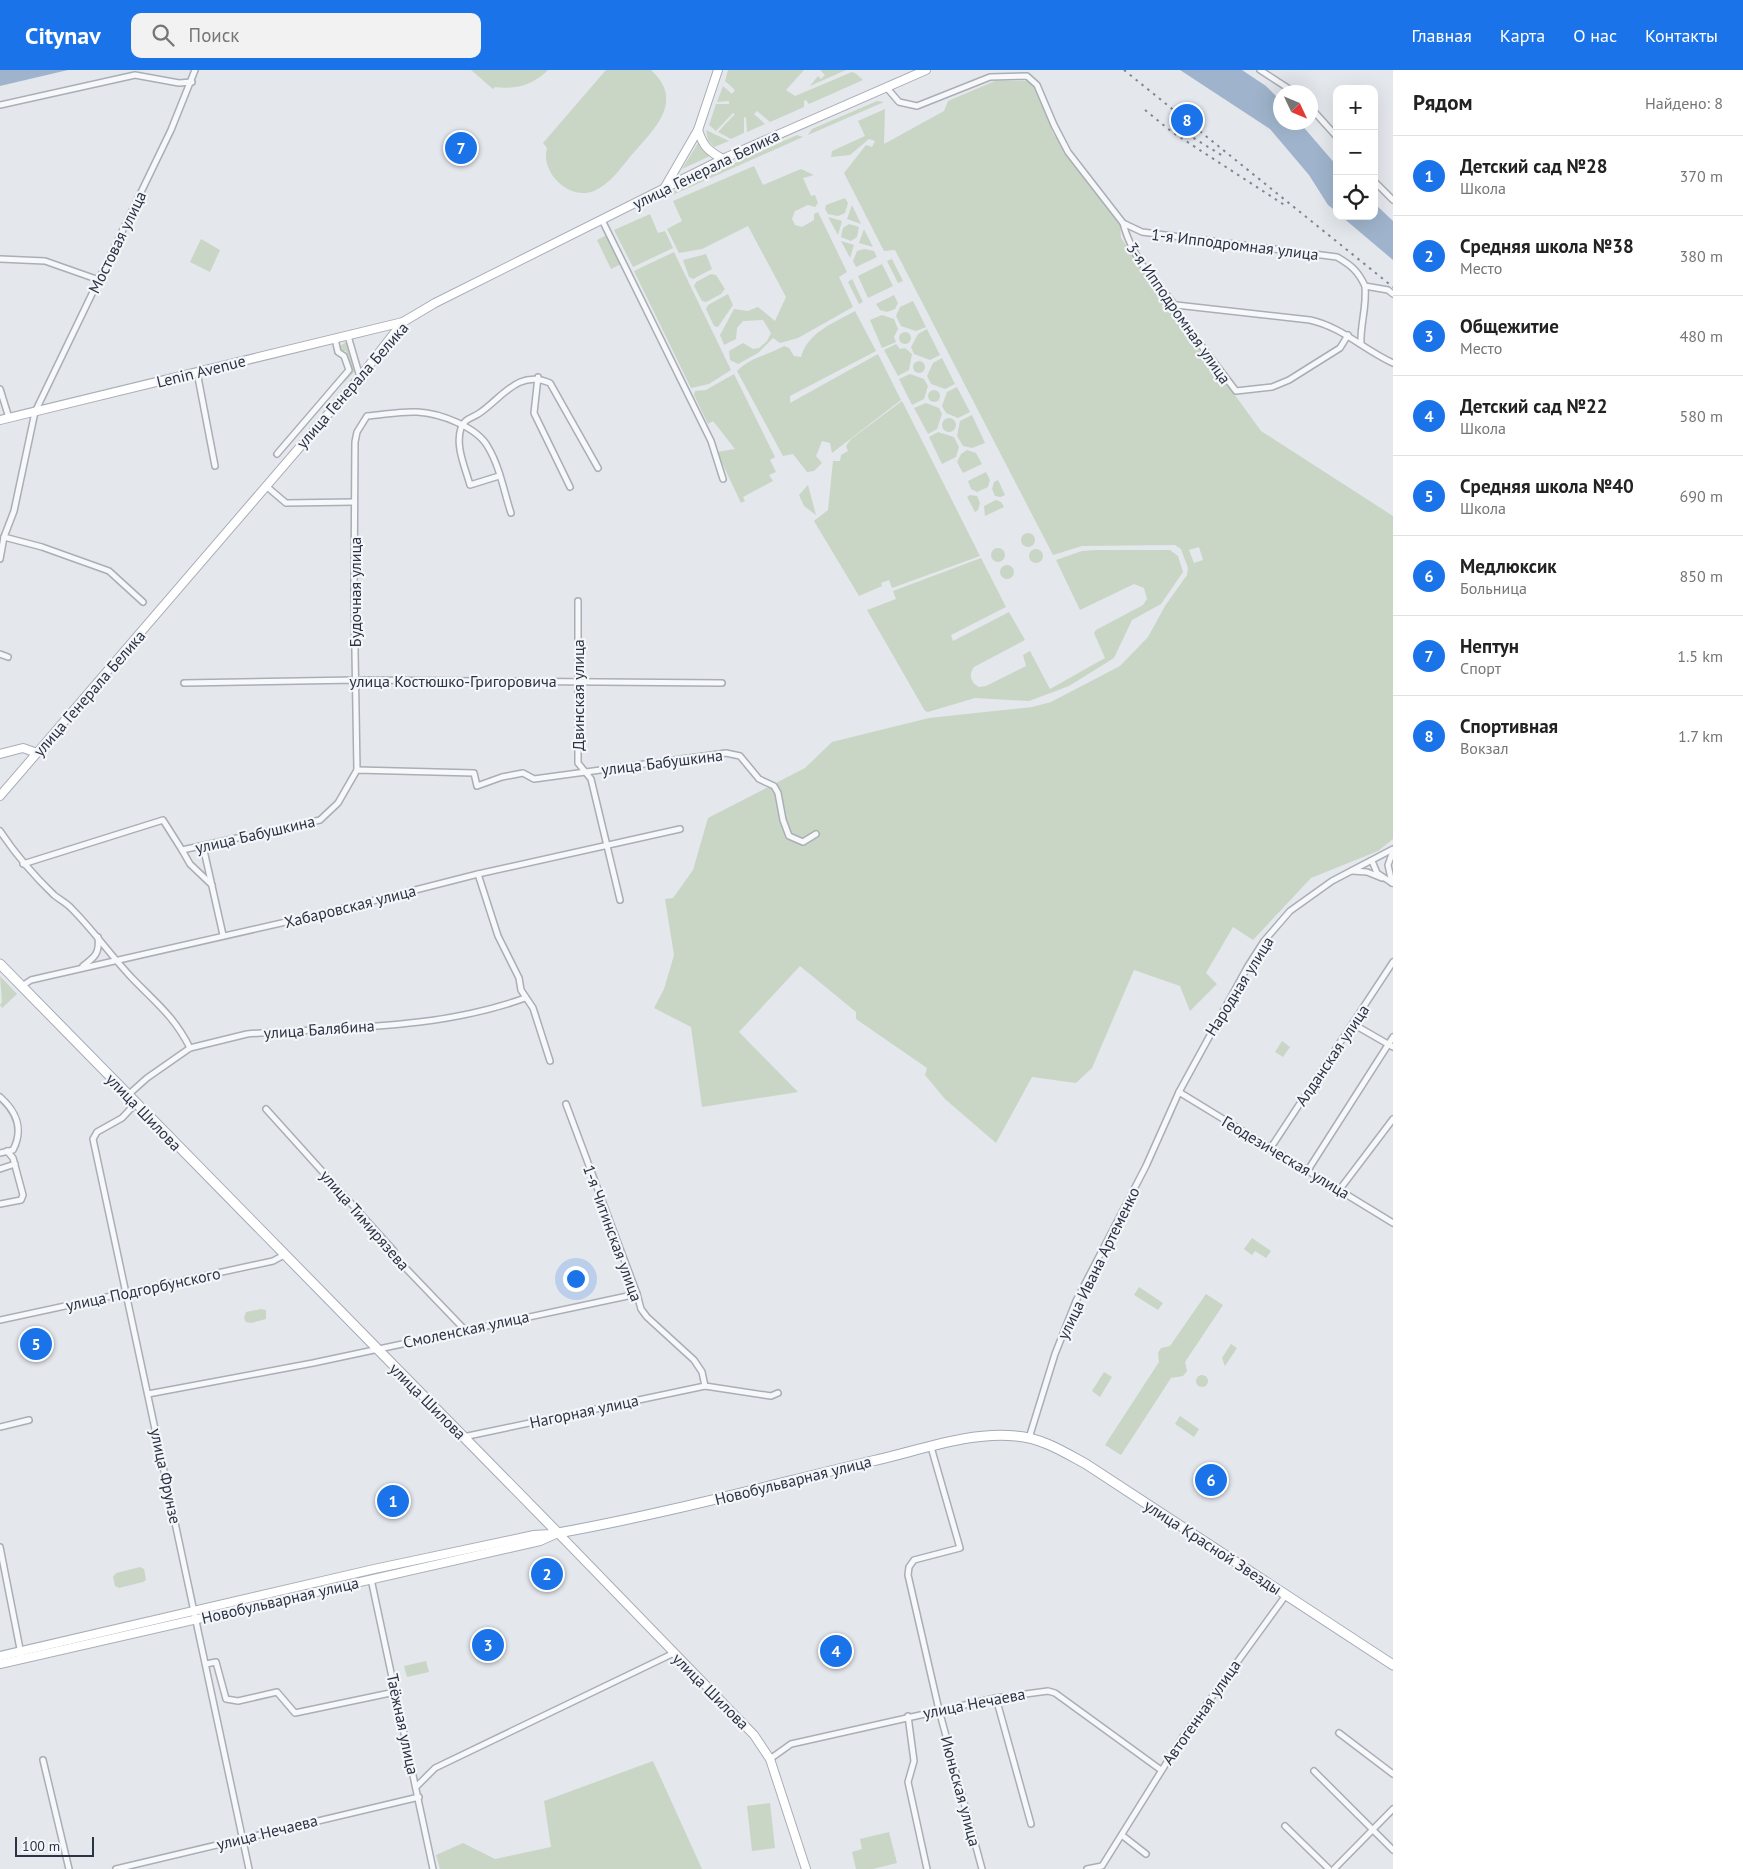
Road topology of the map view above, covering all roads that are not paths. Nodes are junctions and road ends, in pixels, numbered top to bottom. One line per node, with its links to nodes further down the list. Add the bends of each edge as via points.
1 (195, 70): 5 (street, Мостовая улица)
2 (718, 70): 10 (main road)
3 (926, 70): 7 (main road, улица Генерала Белика)
4 (1260, 70): 6 (street)
5 (192, 82): 8 (street, via 179,83 135,75); 19 (street, Мостовая улица)
6 (1283, 85)
7 (886, 88): 12 (main road, улица Генерала Белика); 17 (street, 1-я Ипподромная улица, via 899,102 917,106 990,77 1027,76 1037,85 1068,152)
8 (0, 105)
9 (1318, 116): 11 (street)
10 (698, 130): 12 (main road, via 703,146); 14 (main road)
11 (1333, 133)
12 (723, 159): 14 (main road, улица Генерала Белика)
13 (1378, 185): 15 (street)
14 (665, 187): 16 (main road, улица Генерала Белика)
15 (1393, 200)
16 (602, 220): 23 (main road, улица Генерала Белика); 41 (street, via 712,441)
17 (1123, 223): 20 (street, 1-я Ипподромная улица, via 1142,232 1337,258 1359,273); 22 (street, 3-я Ипподромная улица, via 1137,257)
18 (0, 259): 19 (street, via 45,260)
19 (99, 280): 33 (street, Мостовая улица)
20 (1364, 286): 21 (street, via 1388,290); 27 (street, via 1367,304 1360,331)
21 (1393, 294)
22 (1176, 305): 24 (street, via 1310,320); 24 (street, 3-я Ипподромная улица, via 1178,315 1236,391 1272,387 1289,380 1340,348)
23 (403, 322): 25 (main road, Lenin Avenue); 30 (main road, улица Генерала Белика)
24 (1348, 335): 27 (street)
25 (348, 336): 26 (main road, Lenin Avenue); 30 (street)
26 (335, 339): 29 (main road, Lenin Avenue); 37 (street, via 338,352 344,356 349,370)
27 (1361, 344): 28 (street, via 1369,352)
28 (1393, 363)
29 (197, 372): 33 (main road, Lenin Avenue); 38 (street)
30 (360, 377): 42 (main road, улица Генерала Белика)
31 (538, 377): 36 (street, via 522,381 503,393); 39 (street, via 550,383); 43 (street, via 534,413)
32 (0, 389): 34 (street)
33 (35, 412): 34 (main road, Lenin Avenue); 46 (street, Мостовая улица, via 16,502)
34 (9, 418): 35 (main road, Lenin Avenue)
35 (0, 420)
36 (461, 426): 40 (street, via 480,436 488,446); 40 (street, via 458,440 470,485); 44 (street, Будочная улица, via 436,415 416,412 367,416 355,442)
37 (277, 454)
38 (215, 466)
39 (598, 468)
40 (499, 476): 45 (street)
41 (723, 479)
42 (266, 486): 44 (street, via 286,503); 56 (main road, улица Генерала Белика)
43 (570, 487)
44 (354, 502): 52 (street, Будочная улица)
45 (511, 513)
46 (4, 537): 47 (street, Мостовая улица); 49 (street, via 109,571)
47 (0, 559)
48 (578, 601): 53 (street, Двинская улица)
49 (143, 602)
50 (0, 654): 51 (street)
51 (8, 657)
52 (356, 680): 53 (street, улица Костюшко-Григоровича); 55 (street, улица Костюшко-Григоровича); 58 (street, Будочная улица)
53 (578, 682): 54 (street, улица Костюшко-Григоровича); 59 (street, Двинская улица, via 578,763)
54 (722, 683)
55 (184, 684)
56 (37, 753): 57 (main road, via 23,748); 60 (main road, улица Генерала Белика)
57 (0, 754)
58 (357, 770): 59 (street, улица Бабушкина, via 474,773 477,786 523,773 534,779); 65 (street, улица Бабушкина, via 338,803 320,820)
59 (584, 771): 63 (street, улица Бабушкина, via 726,753 740,756 759,778 774,786 789,836 803,842); 64 (street, Двинская улица, via 591,779)
60 (0, 796)
61 (680, 830): 64 (street, Хабаровская улица)
62 (0, 831): 69 (street)
63 (816, 834)
64 (608, 844): 71 (street, Хабаровская улица); 75 (street, Двинская улица)
65 (203, 846): 66 (street, улица Бабушкина); 74 (street)
66 (182, 850): 69 (street, улица Бабушкина, via 163,820); 74 (street, via 190,864)
67 (1393, 850): 68 (street, Народная улица); 73 (street, via 1388,865)
68 (1372, 860): 70 (street, Народная улица); 72 (street)
69 (22, 864): 77 (street, via 70,906)
70 (1349, 871): 72 (street, via 1366,872); 89 (street, Народная улица, via 1290,911 1264,941 1207,1037)
71 (478, 874): 76 (street, Хабаровская улица); 83 (street, via 498,936)
72 (1382, 878): 73 (street)
73 (1393, 884)
74 (212, 885): 76 (street)
75 (620, 900)
76 (223, 935): 78 (street, Хабаровская улица)
77 (98, 936): 78 (street); 81 (street, via 97,955)
78 (115, 960): 81 (street, Хабаровская улица); 87 (street, via 167,1012)
79 (1393, 962): 84 (street, Алданская улица)
80 (0, 964): 82 (main road, улица Шилова)
81 (81, 968): 82 (street, Хабаровская улица, via 31,980)
82 (22, 986): 90 (main road, улица Шилова)
83 (526, 998): 87 (street, улица Балябина, via 489,1011 437,1020 247,1034); 88 (street, via 533,1008)
84 (1354, 1024): 86 (street); 96 (street, Алданская улица)
85 (1393, 1037): 86 (street)
86 (1391, 1045): 101 (street)
87 (190, 1048): 90 (street, улица Балябина)
88 (550, 1061)
89 (1179, 1092): 96 (street, Геодезическая улица); 117 (street, улица Ивана Артеменко, via 1146,1166 1073,1308)
90 (128, 1095): 92 (main road, улица Шилова)
91 (0, 1097): 97 (street, via 18,1120 17,1140 12,1150)
92 (136, 1104): 105 (main road, улица Шилова); 106 (street, улица Фрунзе, via 122,1118 97,1132 93,1139)
93 (566, 1104): 107 (street, 1-я Читинская улица)
94 (266, 1109): 109 (street, улица Тимирязева, via 394,1251 395,1257)
95 (1393, 1119): 102 (street)
96 (1270, 1149): 101 (street, Геодезическая улица)
97 (7, 1151): 98 (street); 99 (street)
98 (0, 1153)
99 (15, 1164): 100 (street); 103 (street, via 22,1197)
100 (0, 1169)
101 (1308, 1170): 102 (street, Геодезическая улица)
102 (1340, 1189): 104 (street, Геодезическая улица)
103 (0, 1204)
104 (1393, 1223)
105 (284, 1255): 106 (street, улица Подгорбунского, via 274,1261); 110 (main road, улица Шилова)
106 (127, 1293): 108 (street, улица Подгорбунского); 113 (street, улица Фрунзе)
107 (637, 1294): 109 (street, Смоленская улица); 111 (street, 1-я Читинская улица, via 640,1309 694,1360)
108 (0, 1320)
109 (465, 1330): 110 (street, Смоленская улица)
110 (376, 1349): 113 (street, Смоленская улица); 116 (main road, улица Шилова)
111 (706, 1386): 112 (street, via 771,1396); 116 (street, Нагорная улица)
112 (778, 1393)
113 (148, 1394): 123 (street, улица Фрунзе)
114 (29, 1420): 115 (street)
115 (0, 1427)
116 (463, 1437): 119 (main road, улица Шилова)
117 (1028, 1438): 118 (main road, Новобульварная улица, via 993,1435); 122 (main road, улица Красной Звезды, via 1086,1464)
118 (931, 1447): 119 (main road, Новобульварная улица); 132 (street, Июньская улица, via 960,1548 914,1560 908,1575)
119 (558, 1533): 121 (main road, Новобульварная улица, via 540,1541); 123 (main road, Новобульварная улица, via 534,1535 382,1567); 124 (main road, улица Шилова)
120 (0, 1547): 125 (street)
121 (371, 1579): 123 (main road, Новобульварная улица); 130 (street, Таёжная улица)
122 (1286, 1594): 129 (main road, улица Красной Звезды); 137 (street, Автогенная улица)
123 (195, 1614): 125 (main road, Новобульварная улица); 128 (street, улица Фрунзе)
124 (674, 1653): 135 (main road, улица Шилова, via 751,1732); 140 (street, via 435,1768)
125 (21, 1655): 126 (main road, Новобульварная улица); 127 (main road, Новобульварная улица)
126 (0, 1656)
127 (0, 1664)
128 (206, 1664): 130 (street, via 216,1662 226,1699 238,1700 277,1692 295,1713); 147 (street, улица Фрунзе)
129 (1393, 1665)
130 (396, 1692): 140 (street, Таёжная улица)
131 (996, 1698): 132 (street, улица Нечаева); 137 (street, улица Нечаева, via 1039,1691 1055,1693); 143 (street)
132 (939, 1710): 133 (street, улица Нечаева); 156 (street, Июньская улица)
133 (908, 1716): 135 (street, улица Нечаева, via 791,1744); 155 (street, via 914,1761 908,1782)
134 (1339, 1734): 139 (street)
135 (770, 1759): 154 (main road, улица Шилова)
136 (43, 1760): 150 (street)
137 (1161, 1770): 146 (street, Автогенная улица)
138 (1314, 1771): 145 (street)
139 (1393, 1774)
140 (416, 1787): 141 (street, Таёжная улица)
141 (419, 1797): 147 (street, улица Нечаева); 153 (street, Таёжная улица)
142 (1393, 1809): 145 (street)
143 (1031, 1824)
144 (1285, 1826): 158 (street)
145 (1372, 1829): 148 (street); 159 (street)
146 (1123, 1836): 149 (street); 157 (street, Автогенная улица, via 1102,1866)
147 (243, 1838): 151 (street, улица Нечаева); 152 (street, улица Фрунзе)
148 (1393, 1850)
149 (1146, 1854)
150 (69, 1869)
151 (116, 1869)
152 (248, 1869)
153 (433, 1869)
154 (806, 1869)
155 (927, 1869)
156 (982, 1869)
157 (1087, 1869)
158 (1329, 1869)
159 (1334, 1869)

